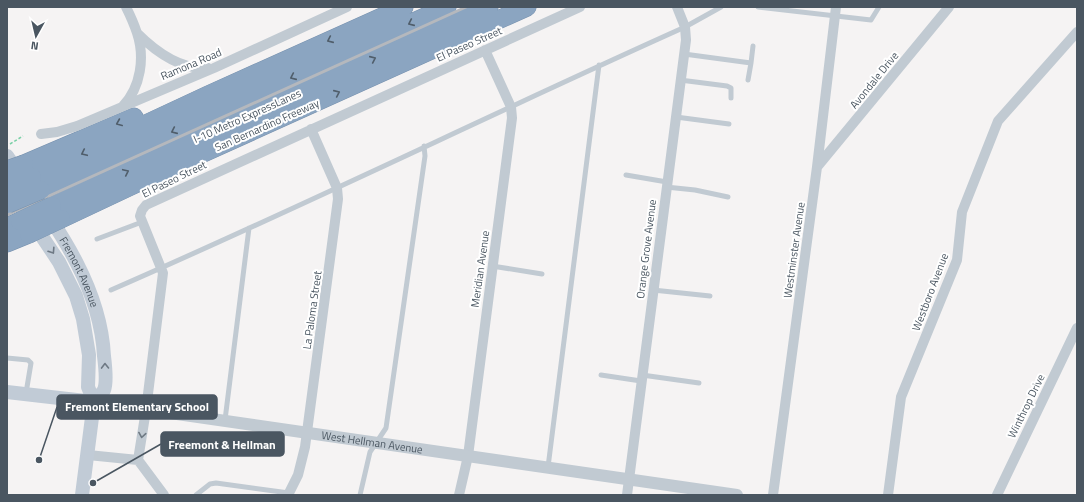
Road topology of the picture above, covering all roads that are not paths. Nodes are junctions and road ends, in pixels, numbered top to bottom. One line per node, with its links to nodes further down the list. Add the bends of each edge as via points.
1 (126, 7): 16 (street)
2 (347, 7): 22 (street, Ramona Road)
3 (404, 7): 38 (highway, one-way to 38)
4 (447, 7): 38 (highway, I-10 Metro ExpressLanes, one-way to 38)
5 (489, 7): 32 (highway, I-10 Metro ExpressLanes, one-way to 5)
6 (527, 7): 39 (highway, San Bernardino Freeway, one-way to 6)
7 (580, 7): 18 (street, El Paseo Street)
8 (677, 7): 14 (street, Orange Grove Avenue)
9 (721, 7): 14 (lane)
10 (758, 7): 13 (lane)
11 (879, 7): 13 (lane, via 871,20)
12 (948, 7): 35 (street, Avondale Drive)
13 (836, 12): 35 (street, Westminster Avenue)
14 (685, 27): 19 (street, Orange Grove Avenue); 21 (lane)
15 (1077, 32): 82 (street, Westboro Avenue, via 998,121 962,212 957,260 901,397)
16 (137, 33): 22 (street, via 155,49 179,63 196,68); 26 (street, via 141,61 139,76 130,99)
17 (753, 46): 20 (lane)
18 (485, 50): 27 (street, Meridian Avenue); 30 (street, El Paseo Street)
19 (684, 54): 20 (lane); 23 (street, Orange Grove Avenue)
20 (751, 63): 24 (lane)
21 (599, 65): 27 (lane); 71 (lane)
22 (214, 68): 26 (street, Ramona Road)
23 (680, 80): 25 (lane, via 728,86 731,88); 28 (street, Orange Grove Avenue)
24 (748, 80)
25 (731, 98)
26 (121, 107): 31 (street, Ramona Road, via 77,126)
27 (512, 107): 33 (lane); 50 (street, Meridian Avenue)
28 (676, 117): 29 (lane); 41 (street, Orange Grove Avenue)
29 (729, 124)
30 (311, 129): 42 (street, La Paloma Street); 46 (street, El Paseo Street, via 146,205 140,216)
31 (41, 134)
32 (185, 144): 39 (highway); 45 (highway, I-10 Metro ExpressLanes, one-way to 32)
33 (424, 146): 42 (lane); 67 (lane, via 425,156 386,428)
34 (9, 150): 63 (main road, Fremont Avenue, one-way to 34, via 104,389 105,367 101,329 92,296 76,259)
35 (817, 167): 81 (street, Westminster Avenue)
36 (7, 170): 38 (highway, bridge)
37 (626, 175): 41 (lane)
38 (33, 177): 44 (highway, bridge)
39 (148, 178): 45 (highway, San Bernardino Freeway)
40 (7, 184): 63 (main road, Fremont Avenue, one-way to 63, via 56,256 76,296 87,343 88,387)
41 (667, 184): 43 (lane); 54 (street, Orange Grove Avenue)
42 (337, 188): 47 (lane); 66 (street, La Paloma Street, via 337,214)
43 (728, 197)
44 (7, 198)
45 (57, 213): 48 (highway, I-10 Metro ExpressLanes, bridge)
46 (142, 222): 49 (lane); 51 (street)
47 (249, 228): 51 (lane); 65 (lane)
48 (14, 235)
49 (97, 239)
50 (492, 266): 52 (lane); 69 (street, Meridian Avenue)
51 (161, 268): 53 (lane); 64 (street, via 163,273)
52 (542, 274)
53 (111, 290)
54 (653, 290): 55 (lane); 59 (street, Orange Grove Avenue)
55 (710, 296)
56 (1077, 328): 83 (street, Winthrop Drive)
57 (7, 358): 62 (lane, via 28,360 31,363)
58 (601, 375): 59 (lane)
59 (641, 378): 60 (lane); 72 (street, Orange Grove Avenue)
60 (699, 383)
61 (7, 392): 62 (main road, West Hellman Avenue)
62 (26, 394): 63 (main road, West Hellman Avenue)
63 (94, 402): 64 (street, West Hellman Avenue); 68 (main road, Fremont Avenue)
64 (146, 410): 65 (street, West Hellman Avenue); 70 (street, one-way to 70)
65 (225, 421): 66 (street, West Hellman Avenue)
66 (307, 433): 67 (street, West Hellman Avenue); 73 (street, La Paloma Street, via 300,467)
67 (377, 443): 69 (street, West Hellman Avenue); 77 (lane, via 370,452)
68 (88, 455): 70 (street); 74 (main road, Fremont Avenue)
69 (468, 456): 71 (street, West Hellman Avenue); 78 (street, Meridian Avenue)
70 (138, 460): 75 (street)
71 (548, 468): 72 (street, West Hellman Avenue)
72 (629, 479): 79 (street, Orange Grove Avenue); 80 (street, West Hellman Avenue)
73 (288, 494): 76 (lane, via 216,483 210,484)
74 (82, 495)
75 (164, 495)
76 (196, 495)
77 (360, 495)
78 (459, 495)
79 (627, 495)
80 (735, 495)
81 (773, 495)
82 (888, 495)
83 (997, 495)

